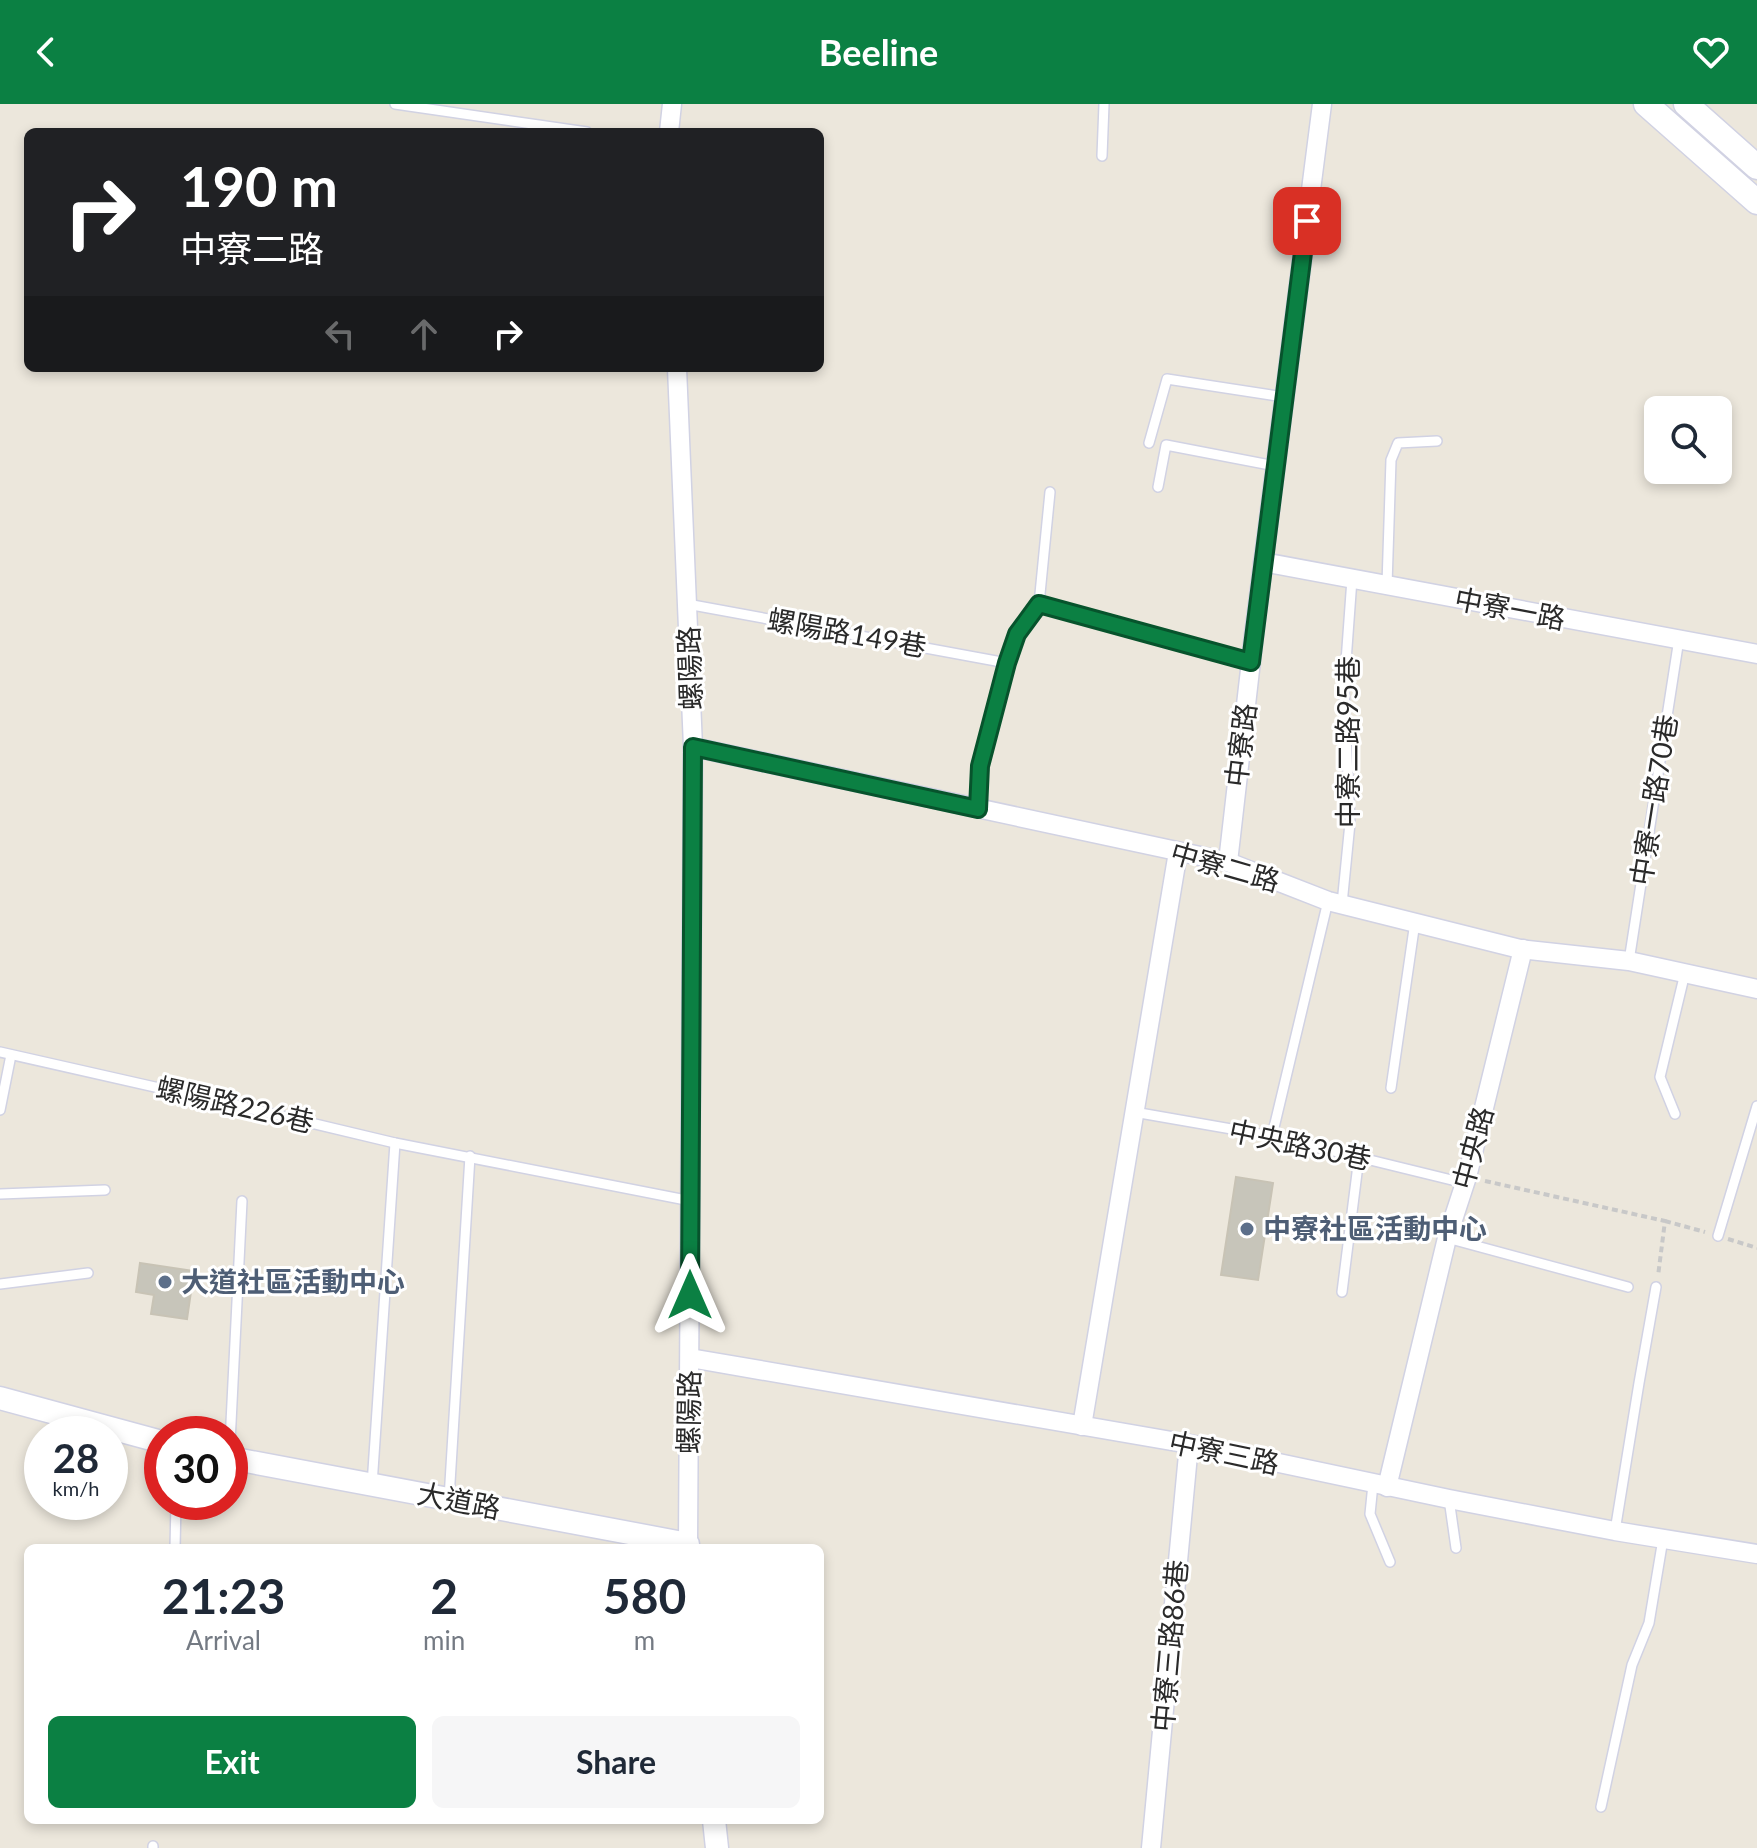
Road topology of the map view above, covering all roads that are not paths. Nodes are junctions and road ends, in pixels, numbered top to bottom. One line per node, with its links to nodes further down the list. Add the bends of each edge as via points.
1 (395, 104): 7 (lane)
2 (672, 104): 8 (street)
3 (1104, 104): 9 (lane)
4 (1322, 104): 14 (street, 中寮路)
5 (1646, 104): 11 (main road)
6 (1686, 104): 10 (main road)
7 (560, 128)
8 (669, 128)
9 (1102, 156)
10 (1753, 164): 11 (main road)
11 (1728, 177): 12 (main road)
12 (1757, 202)
13 (677, 372): 23 (street, 螺陽路)
14 (1284, 397): 16 (lane, via 1167,379); 17 (street, 中寮路)
15 (1437, 441): 22 (lane, via 1398,443 1391,460)
16 (1149, 443)
17 (1275, 466): 18 (lane, via 1166,445); 20 (street, 中寮路)
18 (1158, 487)
19 (1050, 492): 24 (lane)
20 (1263, 562): 21 (street, 中寮一路); 27 (street, 中寮路)
21 (1352, 579): 22 (street, 中寮一路); 33 (lane, 中寮二路95巷, via 1344,689 1350,823)
22 (1387, 585): 25 (street, 中寮一路)
23 (687, 604): 28 (lane, 螺陽路149巷); 29 (street, 螺陽路)
24 (1039, 604): 27 (lane); 28 (lane, via 1017,634)
25 (1679, 639): 26 (street, 中寮一路); 36 (lane, 中寮一路70巷)
26 (1757, 654)
27 (1251, 662): 32 (street, 中寮路)
28 (1007, 663): 30 (lane, via 980,766)
29 (693, 747): 30 (street, 中寮二路); 54 (street, 螺陽路)
30 (978, 809): 31 (street, 中寮二路)
31 (1178, 852): 32 (street, 中寮二路); 44 (street)
32 (1228, 862): 33 (street, 中寮二路)
33 (1335, 902): 34 (street, 中寮二路); 46 (lane, 中寮二路95巷)
34 (1415, 922): 35 (street, 中寮二路); 41 (lane)
35 (1523, 949): 36 (street, 中寮二路); 50 (street, 中央路)
36 (1629, 961): 37 (street, 中寮二路)
37 (1685, 973): 38 (street, 中寮二路); 45 (lane, via 1660,1077)
38 (1757, 989)
39 (0, 1052): 40 (lane, 螺陽路226巷)
40 (11, 1055): 43 (lane); 47 (lane, 螺陽路226巷)
41 (1391, 1088)
42 (1757, 1106): 55 (lane)
43 (0, 1110)
44 (1134, 1112): 46 (lane, 中央路30巷); 65 (street)
45 (1675, 1114)
46 (1272, 1136): 49 (lane, 中央路30巷)
47 (395, 1143): 48 (lane, 螺陽路226巷); 69 (lane)
48 (470, 1156): 54 (lane, 螺陽路226巷); 71 (lane)
49 (1359, 1157): 50 (lane, 中央路30巷); 61 (lane)
50 (1466, 1180): 56 (street, 中央路)
51 (105, 1190): 52 (lane)
52 (0, 1194)
53 (242, 1201): 64 (lane)
54 (691, 1201): 62 (street, 螺陽路)
55 (1718, 1236)
56 (1447, 1238): 59 (lane); 70 (street, 中央路)
57 (88, 1273): 58 (lane)
58 (0, 1284)
59 (1628, 1287)
60 (1656, 1287): 74 (lane)
61 (1342, 1292)
62 (690, 1358): 65 (street, 中寮三路); 78 (street, 螺陽路)
63 (0, 1398): 66 (street)
64 (231, 1416)
65 (1082, 1426): 67 (street, 中寮三路)
66 (144, 1437)
67 (1189, 1444): 70 (street, 中寮三路); 85 (street, 中寮三路86巷)
68 (248, 1461): 69 (street, 大道路)
69 (372, 1485): 71 (street, 大道路)
70 (1380, 1485): 72 (street, 中寮三路); 81 (lane, via 1370,1514)
71 (449, 1499): 77 (street, 大道路)
72 (1449, 1499): 74 (street, 中寮三路); 79 (lane)
73 (176, 1520): 76 (lane)
74 (1615, 1531): 75 (street, 中寮三路)
75 (1663, 1539): 80 (street, 中寮三路); 82 (lane, via 1649,1623 1632,1665)
76 (175, 1544)
77 (678, 1544)
78 (688, 1544)
79 (1456, 1548)
80 (1757, 1554)
81 (1390, 1562)
82 (1601, 1807)
83 (714, 1824): 84 (street)
84 (717, 1848)
85 (1151, 1848)

